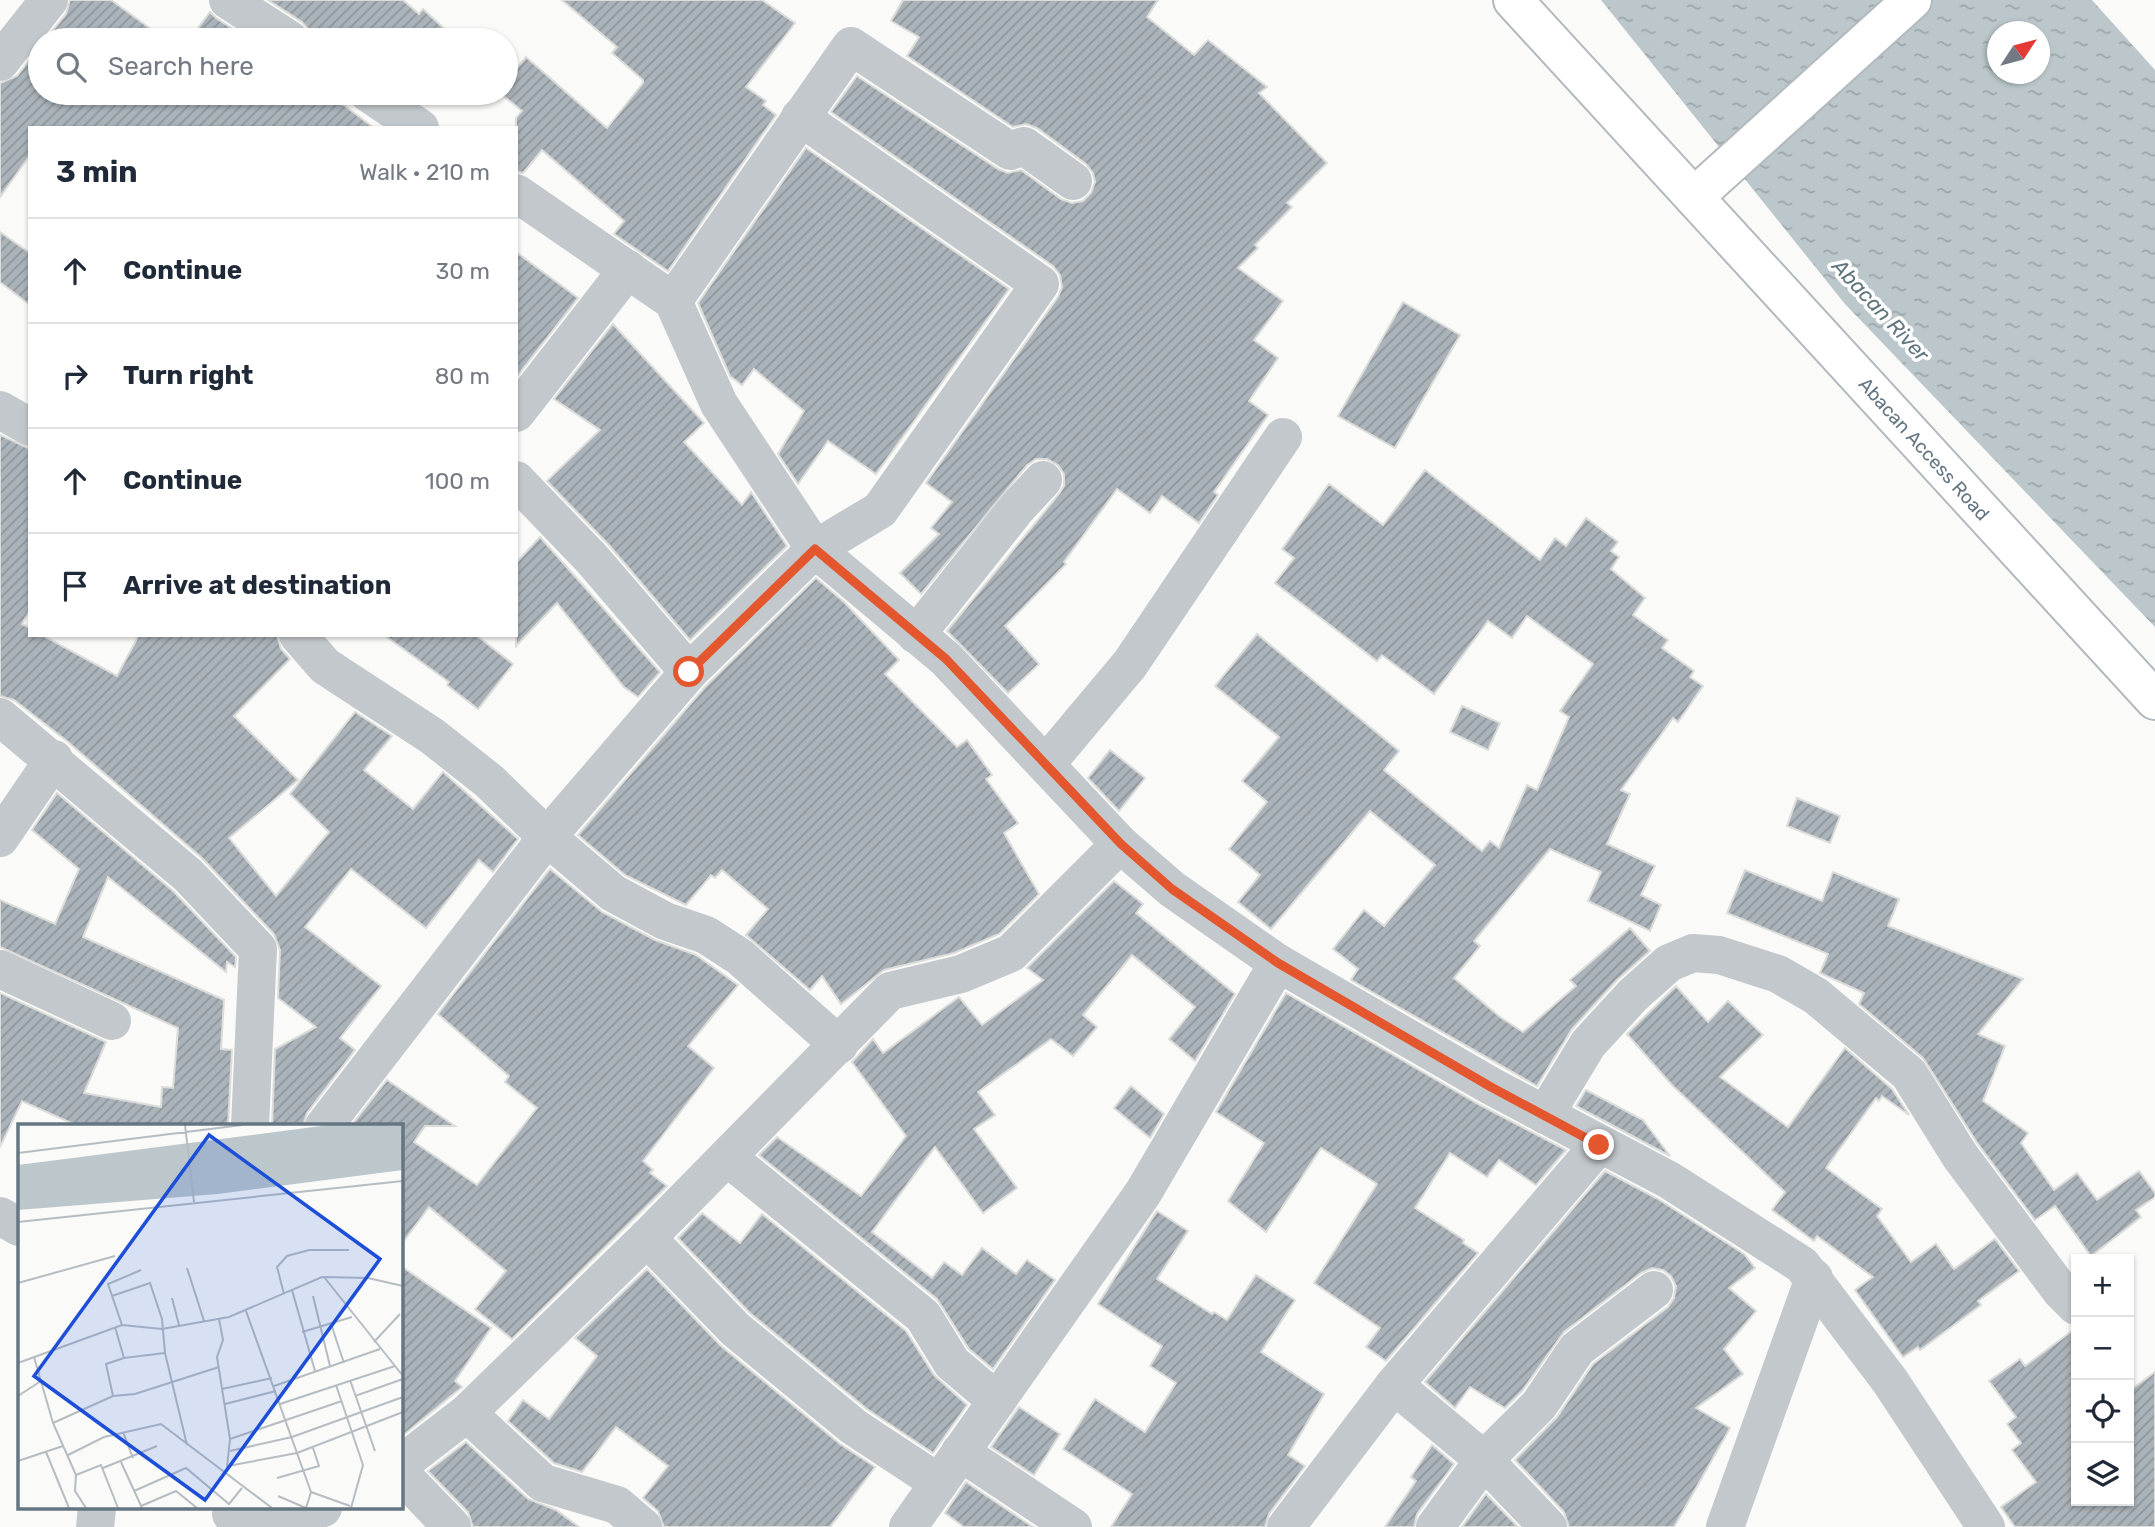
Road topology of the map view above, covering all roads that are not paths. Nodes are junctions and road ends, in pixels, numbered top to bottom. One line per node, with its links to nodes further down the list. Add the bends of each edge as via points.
1 (49, 0): 6 (street)
2 (228, 0): 5 (street)
3 (1513, 0): 11 (street, Abacan Access Road)
4 (1912, 0): 11 (street)
5 (271, 28)
6 (0, 62)
7 (386, 105): 9 (street)
8 (800, 117): 10 (street, via 851,46 1010,151 1024,146); 14 (street); 21 (street, via 1040,284 880,510)
9 (417, 126)
10 (1073, 181)
11 (1703, 189): 25 (street, Abacan Access Road)
12 (518, 194): 13 (street)
13 (628, 269): 14 (street); 16 (street)
14 (673, 301): 21 (street, via 719,404)
15 (0, 410): 17 (street)
16 (518, 410)
17 (28, 426)
18 (1283, 437): 28 (street, via 1130,664)
19 (1042, 480): 22 (street)
20 (518, 482): 24 (street, via 592,559)
21 (815, 549): 22 (street); 24 (street)
22 (916, 635): 28 (street, via 946,659)
23 (300, 637): 29 (street, via 325,666 432,736 489,781)
24 (689, 672): 29 (street)
25 (2155, 701)
26 (0, 717): 27 (street)
27 (54, 759): 30 (street); 37 (street, via 188,875 258,949)
28 (1047, 763): 31 (street)
29 (547, 837): 35 (street, via 613,893 665,921 706,935 740,957); 38 (street)
30 (0, 838)
31 (1121, 844): 32 (street, via 1172,889); 35 (street, via 1011,953 961,974 890,991)
32 (1278, 963): 36 (street); 48 (street, via 1143,1193)
33 (0, 968): 34 (street)
34 (112, 1021)
35 (839, 1045): 40 (street)
36 (1545, 1115): 39 (street); 46 (street, via 1588,1044 1669,963 1693,953 1719,955 1778,974 1816,996 1909,1074 1960,1156)
37 (250, 1124)
38 (326, 1124)
39 (1599, 1145): 44 (street, via 1669,1180 1802,1265); 47 (street)
40 (727, 1157): 43 (street); 48 (street, via 923,1316 952,1363)
41 (0, 1216): 42 (street)
42 (18, 1226)
43 (647, 1238): 49 (street); 54 (street, via 735,1329 854,1427)
44 (1814, 1278): 64 (street); 65 (street, via 1891,1381)
45 (1654, 1290): 51 (street, via 1577,1349 1539,1405)
46 (2071, 1302)
47 (1394, 1385): 51 (street); 61 (street)
48 (997, 1401): 50 (street)
49 (467, 1413): 52 (street); 58 (street, via 543,1483 617,1505)
50 (960, 1452): 54 (street); 60 (street)
51 (1484, 1460): 62 (street); 63 (street)
52 (402, 1463)
53 (402, 1475): 57 (street)
54 (939, 1483): 59 (street)
55 (232, 1516): 56 (street)
56 (310, 1517)
57 (452, 1527)
58 (643, 1527)
59 (908, 1527)
60 (1073, 1527)
61 (1286, 1527)
62 (1435, 1527)
63 (1548, 1527)
64 (1725, 1527)
65 (1986, 1527)

